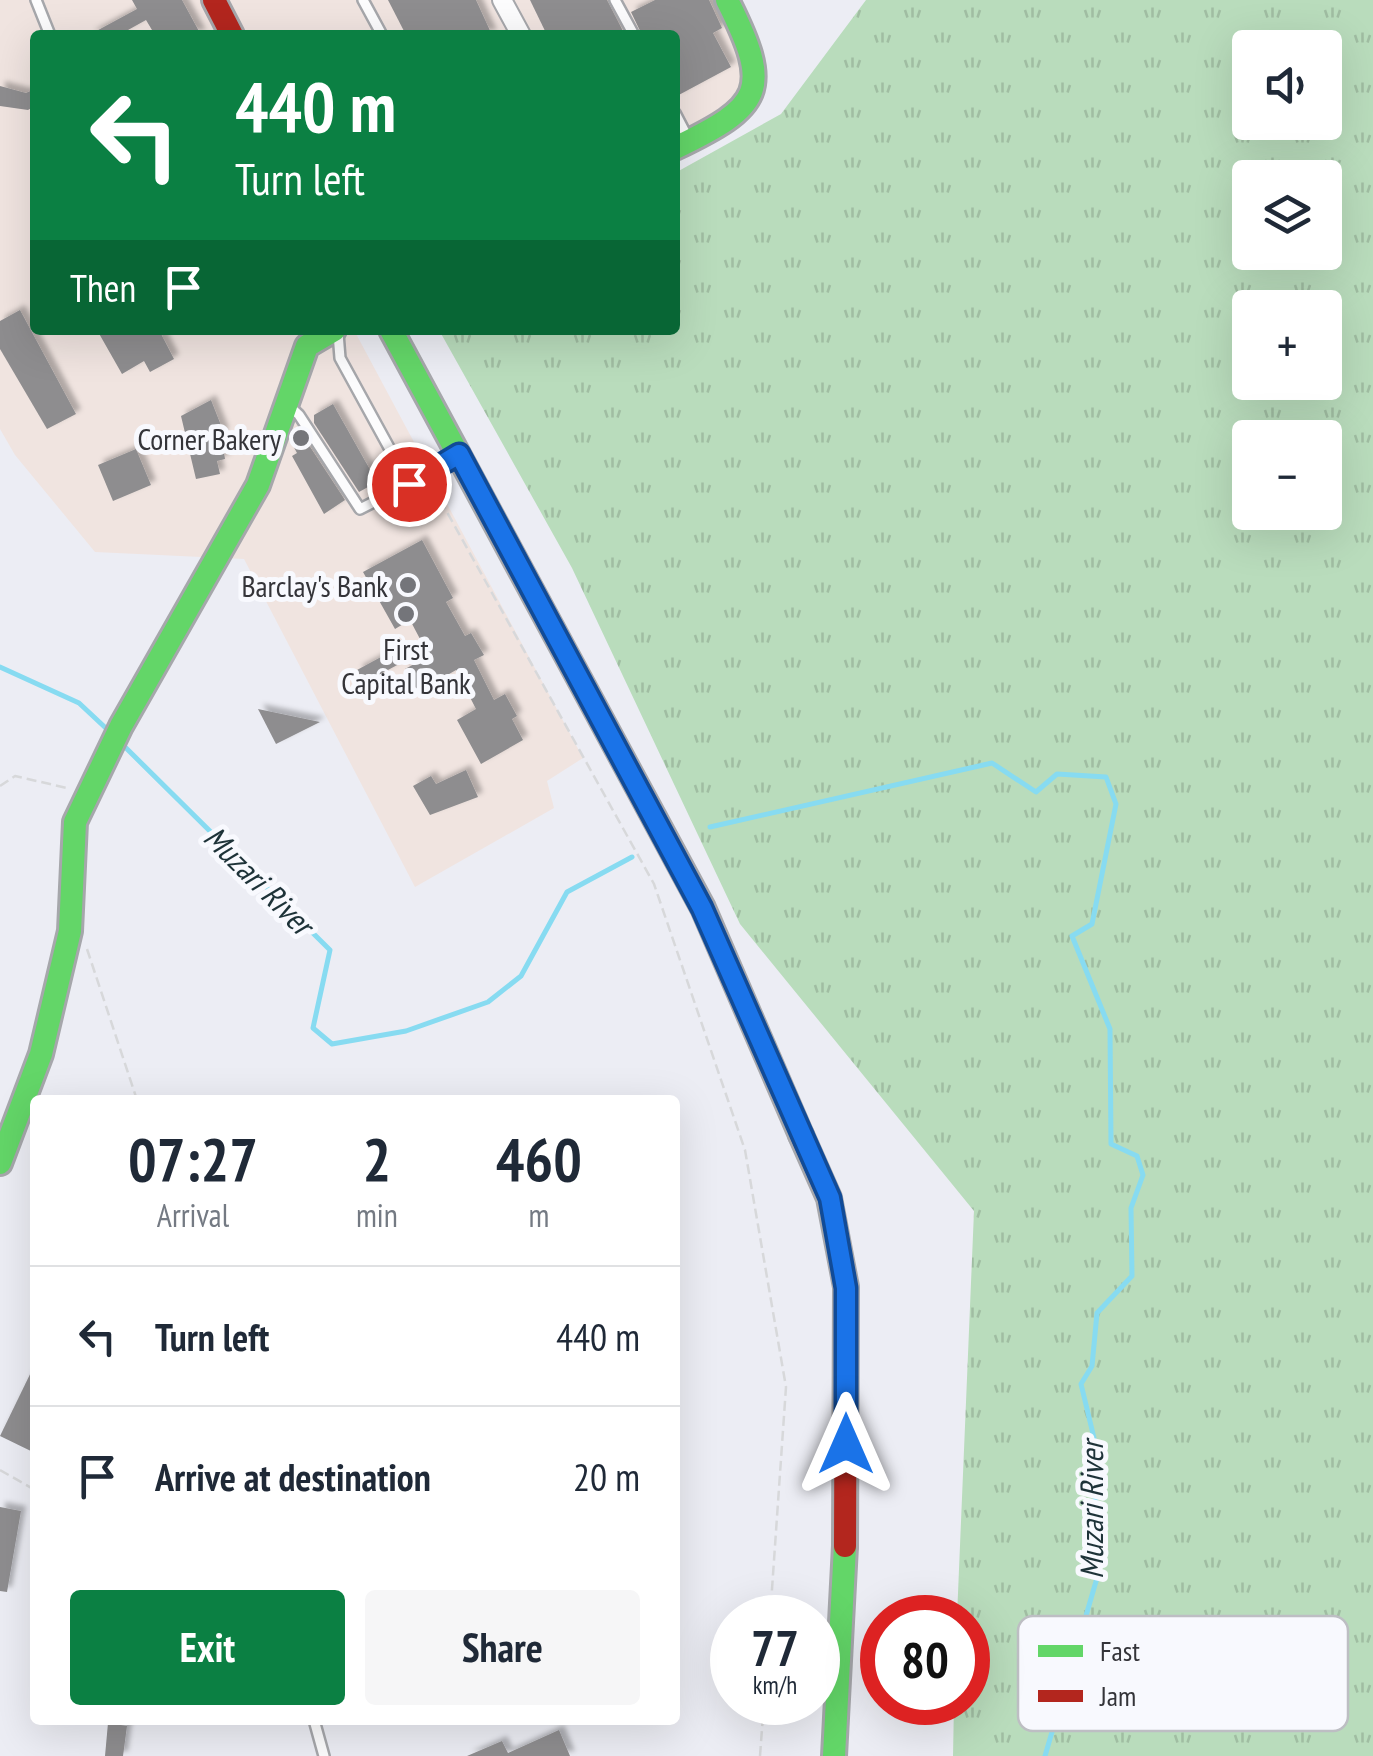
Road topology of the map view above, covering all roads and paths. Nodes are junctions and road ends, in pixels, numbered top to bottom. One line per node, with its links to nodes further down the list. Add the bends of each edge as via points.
1 (36, 0): 7 (lane)
2 (214, 0): 8 (main road)
3 (363, 0): 9 (lane)
4 (502, 0): 10 (street)
5 (615, 0): 11 (lane)
6 (727, 0): 12 (main road, via 752,48 750,101 739,115)
7 (48, 30)
8 (229, 30)
9 (379, 30)
10 (518, 30)
11 (631, 30)
12 (682, 144)
13 (337, 335): 19 (lane, via 340,358)
14 (394, 335): 17 (main road)
15 (303, 338): 16 (main road)
16 (284, 401): 19 (lane, via 360,508); 21 (main road, via 258,486)
17 (459, 454): 18 (lane); 32 (main road, via 702,908 830,1198 846,1288 845,1600)
18 (426, 472): 19 (lane); 27 (path, via 654,884 745,1150 786,1387)
19 (409, 484)
20 (0, 786): 21 (path, via 16,776)
21 (88, 790): 22 (main road, via 75,822)
22 (70, 930): 23 (path, via 85,941); 24 (main road, via 41,1054)
23 (135, 1095)
24 (0, 1164)
25 (0, 1470): 26 (path)
26 (30, 1487)
27 (772, 1595)
28 (315, 1725): 30 (lane)
29 (762, 1725): 31 (path)
30 (324, 1756)
31 (760, 1756)
32 (834, 1756)

